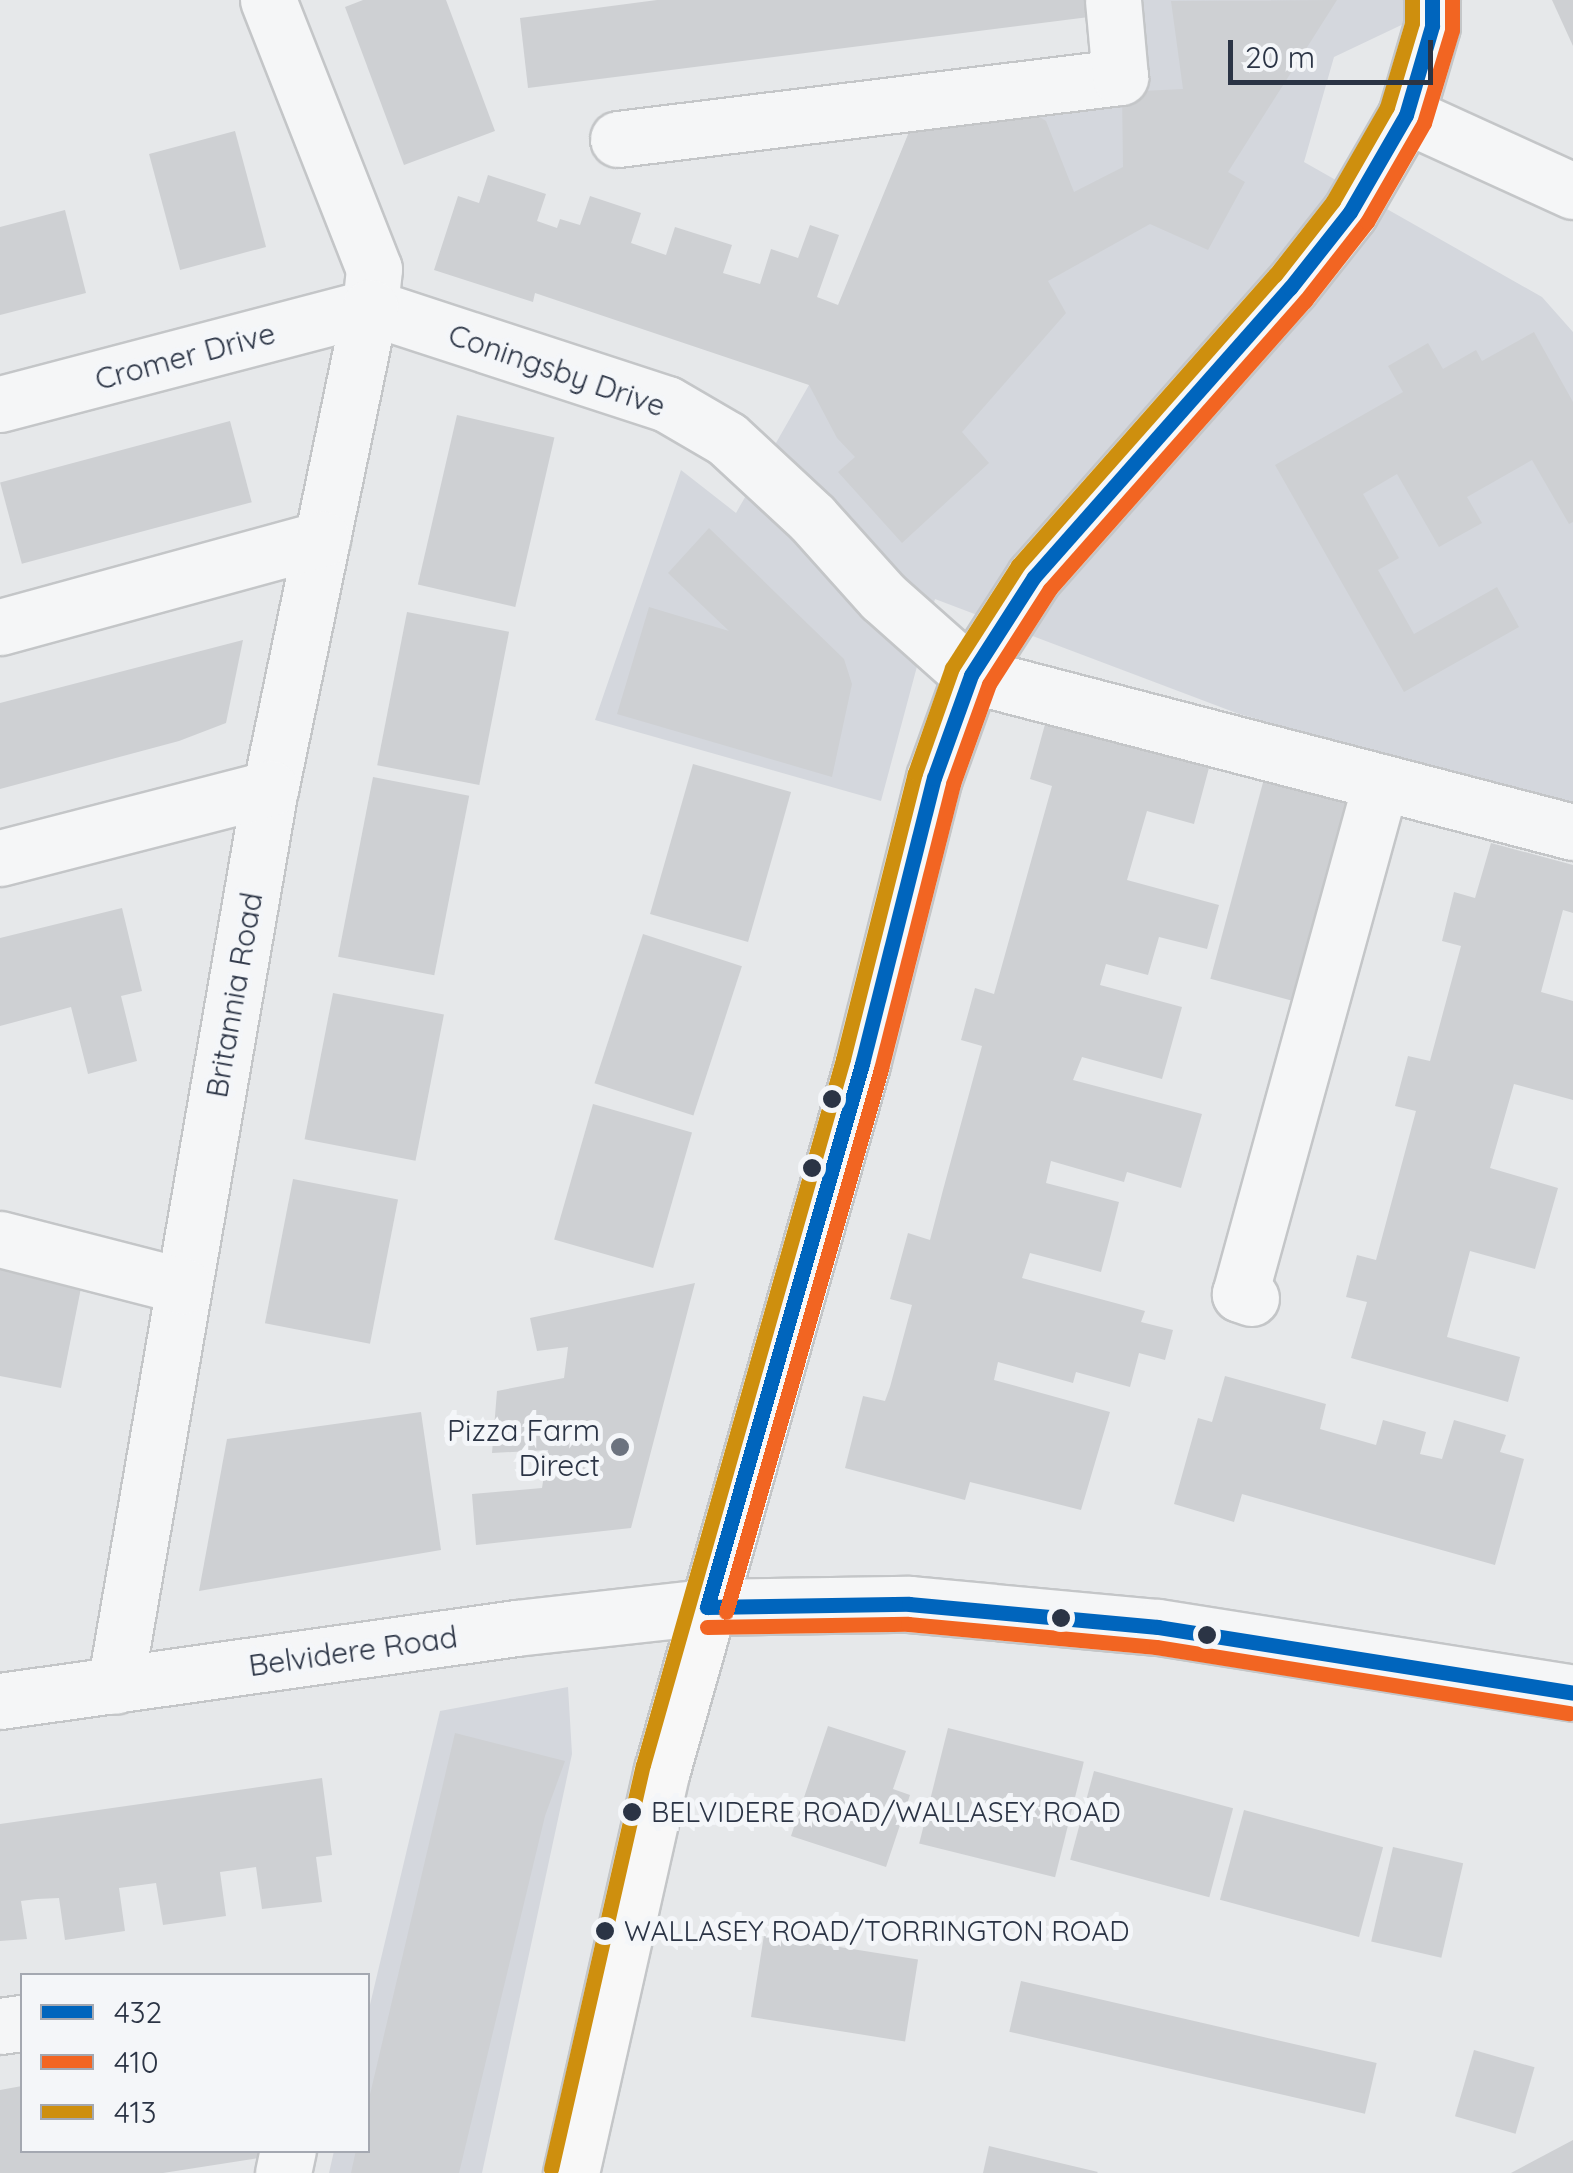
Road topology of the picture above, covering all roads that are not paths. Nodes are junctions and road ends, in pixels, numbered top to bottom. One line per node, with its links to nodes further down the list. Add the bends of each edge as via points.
1 (268, 0): 7 (street, via 374,269)
2 (1112, 0): 5 (street, via 1120,77)
3 (1440, 4): 4 (main road)
4 (1406, 114): 6 (street); 11 (main road, via 1350,212 1034,577)
5 (618, 139)
6 (1573, 189)
7 (370, 307): 8 (street, Cromer Drive); 9 (street, Britannia Road); 11 (street, Coningsby Drive, via 666,404 727,439 883,597)
8 (0, 404)
9 (322, 539): 10 (street); 13 (street, Britannia Road)
10 (0, 627)
11 (971, 675): 12 (street); 19 (main road, via 934,778 862,1064)
12 (1380, 782): 14 (street); 18 (street, via 1240,1294)
13 (270, 788): 15 (street); 17 (street, Britannia Road)
14 (1573, 832)
15 (0, 858)
16 (0, 1239): 17 (street)
17 (184, 1286): 20 (street, Britannia Road)
18 (1252, 1298)
19 (707, 1607): 20 (street, Belvidere Road); 21 (street, Belvidere Road, via 909,1604 1158,1627); 23 (main road, via 662,1770)
20 (115, 1686): 22 (street, Belvidere Road)
21 (1573, 1693)
22 (0, 1701)
23 (571, 2173)

